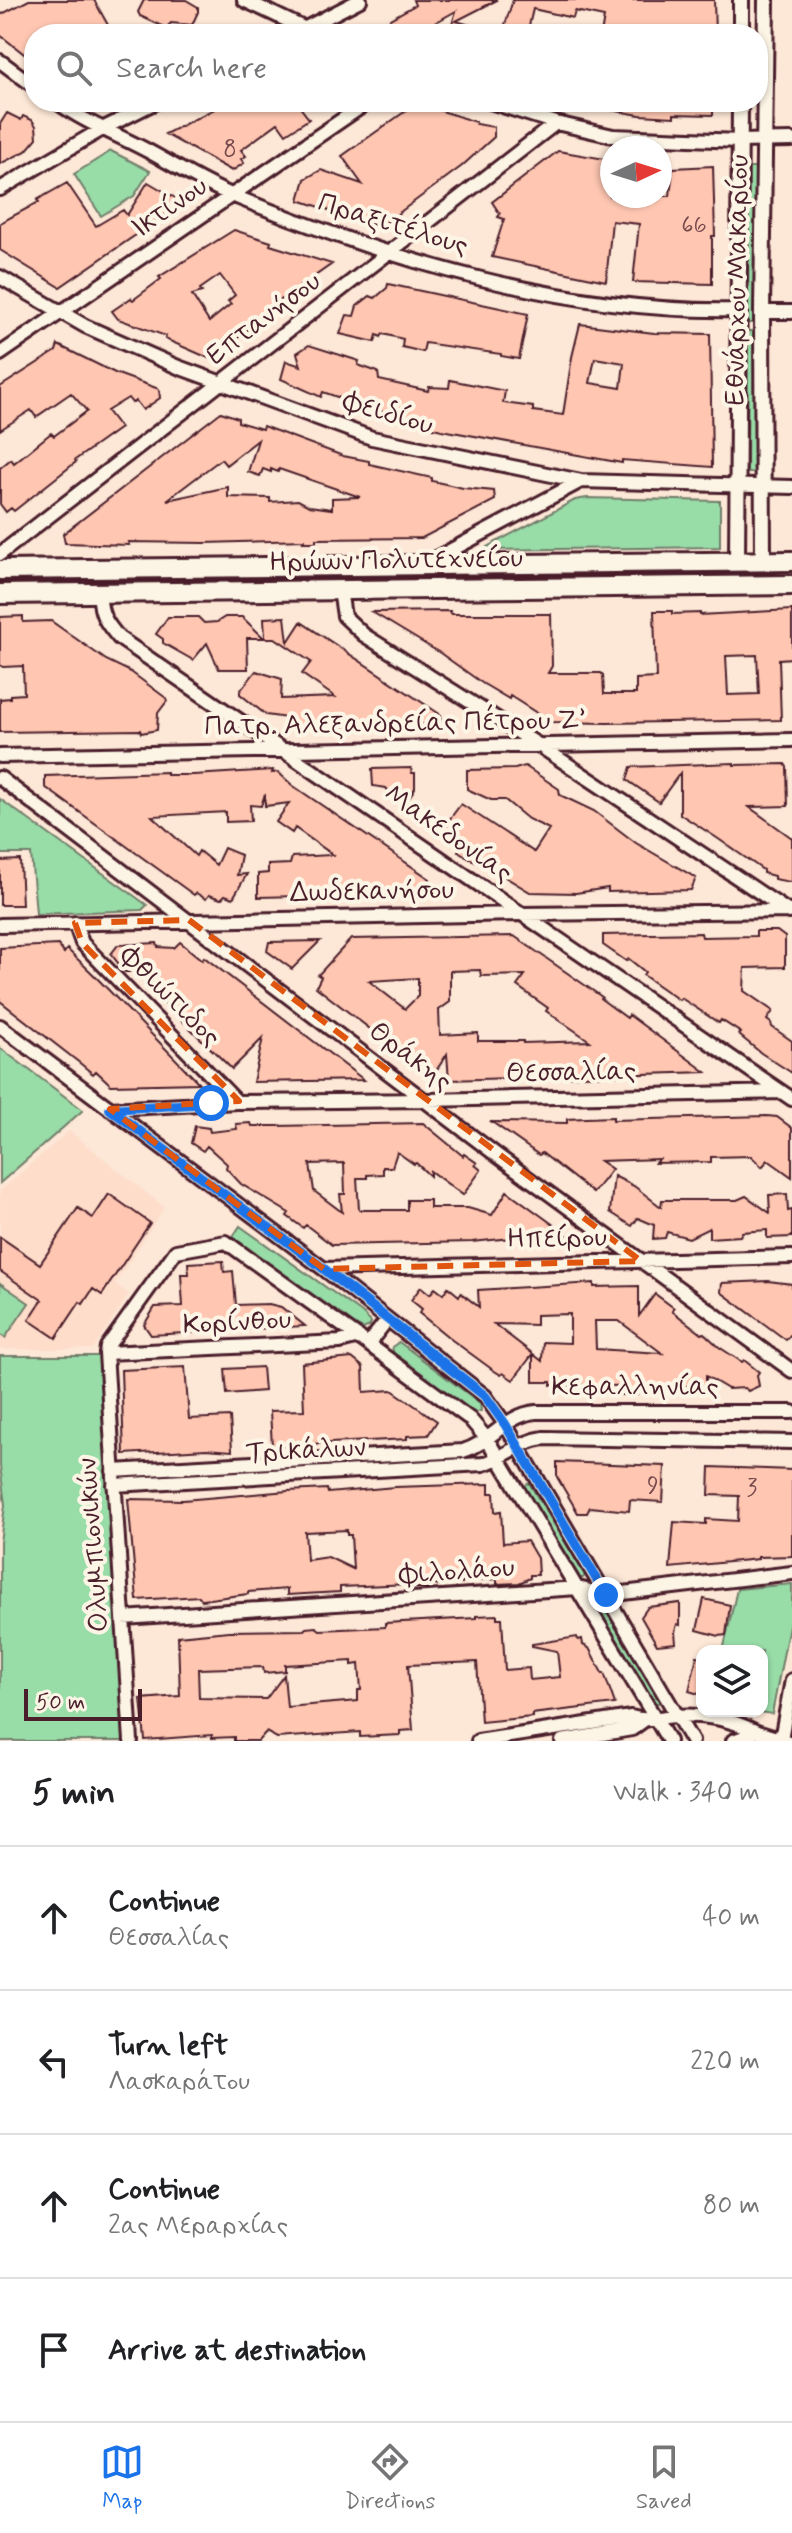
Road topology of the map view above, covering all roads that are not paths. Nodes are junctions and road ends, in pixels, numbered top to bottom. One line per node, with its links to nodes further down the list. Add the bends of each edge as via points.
1 (244, 0): 5 (street)
2 (360, 0): 6 (street)
3 (741, 0): 7 (street)
4 (766, 0): 8 (street, Εθνάρχου Μακαρίου)
5 (290, 24)
6 (319, 24)
7 (741, 24)
8 (766, 24)
9 (0, 61): 10 (street)
10 (24, 79)
11 (75, 112): 18 (street, Πραξιτέλους)
12 (136, 112): 18 (street)
13 (353, 112): 23 (street, Ικτίνου)
14 (521, 112): 17 (street)
15 (740, 112): 20 (street, Εθνάρχου Μακαρίου)
16 (765, 112): 21 (street, Εθνάρχου Μακαρίου)
17 (556, 123): 20 (street, via 613,136); 24 (street, Επτανήσου)
18 (104, 128): 22 (street); 23 (street, Πραξιτέλους)
19 (792, 140): 21 (street)
20 (740, 141): 21 (street); 26 (street, Εθνάρχου Μακαρίου)
21 (765, 141): 27 (street, Εθνάρχου Μακαρίου)
22 (0, 189)
23 (231, 195): 24 (street, Πραξιτέλους); 29 (street, Ικτίνου)
24 (389, 254): 26 (street, Πραξιτέλους, via 584,298 674,309); 31 (street, Επτανήσου)
25 (0, 277): 29 (street, Φειδίου)
26 (740, 310): 33 (street, Εθνάρχου Μακαρίου)
27 (762, 312): 28 (street); 35 (street, Εθνάρχου Μακαρίου)
28 (792, 312)
29 (60, 313): 30 (street, Ικτίνου); 31 (street, Φειδίου)
30 (0, 354)
31 (220, 383): 32 (street, Φειδίου, via 372,438); 36 (street, Επτανήσου)
32 (581, 481): 33 (street, Φειδίου); 40 (street, Ηρώων Πολυτεχνείου)
33 (737, 487): 35 (street, Φειδίου); 37 (street, Εθνάρχου Μακαρίου)
34 (792, 487): 35 (street, Φειδίου)
35 (762, 488): 38 (street, Εθνάρχου Μακαρίου)
36 (0, 554)
37 (737, 561): 38 (main road, Ηρώων Πολυτεχνείου); 40 (main road, Ηρώων Πολυτεχνείου)
38 (763, 561): 39 (main road, Ηρώων Πολυτεχνείου)
39 (792, 561)
40 (425, 564): 41 (main road, Ηρώων Πολυτεχνείου)
41 (0, 570)
42 (792, 585): 43 (main road, Ηρώων Πολυτεχνείου)
43 (340, 590): 44 (main road, Ηρώων Πολυτεχνείου); 47 (street, via 344,616 364,635)
44 (100, 593): 45 (main road, Ηρώων Πολυτεχνείου); 48 (street, Μακεδονίας, via 106,624 119,638)
45 (0, 594)
46 (792, 740): 47 (street, Πατρ. Αλεξανδρείας Πέτρου Ζ’)
47 (537, 744): 48 (street, Πατρ. Αλεξανδρείας Πέτρου Ζ’); 51 (street)
48 (287, 751): 49 (street, Πατρ. Αλεξανδρείας Πέτρου Ζ’); 52 (street, Μακεδονίας)
49 (0, 756)
50 (0, 778): 53 (street, Θράκης)
51 (791, 912): 52 (street, Δωδεκανήσου)
52 (520, 914): 53 (street, Δωδεκανήσου); 57 (street, Μακεδονίας)
53 (189, 920): 54 (street, Δωδεκανήσου); 58 (street, Θράκης)
54 (75, 923): 55 (street, Δωδεκανήσου); 59 (street, Φθιώτιδος, via 82,943)
55 (0, 925)
56 (0, 1026): 60 (street)
57 (789, 1094): 58 (street, Θεσσαλίας)
58 (427, 1100): 59 (street, Θεσσαλίας); 62 (street, Θράκης)
59 (237, 1102): 60 (street, Θεσσαλίας)
60 (110, 1109): 63 (street)
61 (792, 1257): 62 (street, Ηπείρου)
62 (641, 1261): 63 (street, Ηπείρου); 67 (street, Θράκης)
63 (324, 1269): 64 (street)
64 (387, 1320): 65 (street); 69 (street, via 485,1396)
65 (364, 1340): 66 (street, Κορίνθου); 66 (street, via 226,1242 176,1251); 70 (street, via 470,1419)
66 (107, 1350): 74 (street, Ολυμπιονικών)
67 (792, 1371)
68 (792, 1412): 69 (street, Κεφαλληνίας, via 579,1410 529,1413)
69 (505, 1424): 70 (street, Κεφαλληνίας); 72 (street)
70 (487, 1439): 73 (street); 74 (street, Τρικάλων, via 463,1451)
71 (792, 1442): 72 (street, Κεφαλληνίας, via 544,1438)
72 (517, 1445): 73 (street, Κεφαλληνίας); 78 (street)
73 (500, 1459): 75 (street, Τρικάλων, via 463,1466); 77 (street)
74 (113, 1471): 75 (street, Ολυμπιονικών)
75 (114, 1485): 79 (street, Ολυμπιονικών)
76 (792, 1573): 78 (street, Φιλολάου)
77 (578, 1588): 78 (street, Φιλολάου); 79 (street, Φιλολάου); 82 (street)
78 (606, 1595): 81 (street)
79 (123, 1618): 85 (street, Ολυμπιονικών)
80 (792, 1680): 84 (street)
81 (676, 1716): 82 (street); 83 (street, via 717,1716); 89 (street)
82 (650, 1720): 86 (street, via 631,1717); 87 (street, via 632,1729); 88 (street)
83 (757, 1732): 84 (street); 90 (street)
84 (784, 1740)
85 (131, 1741)
86 (478, 1741)
87 (562, 1741)
88 (669, 1741)
89 (692, 1741)
90 (733, 1741)

